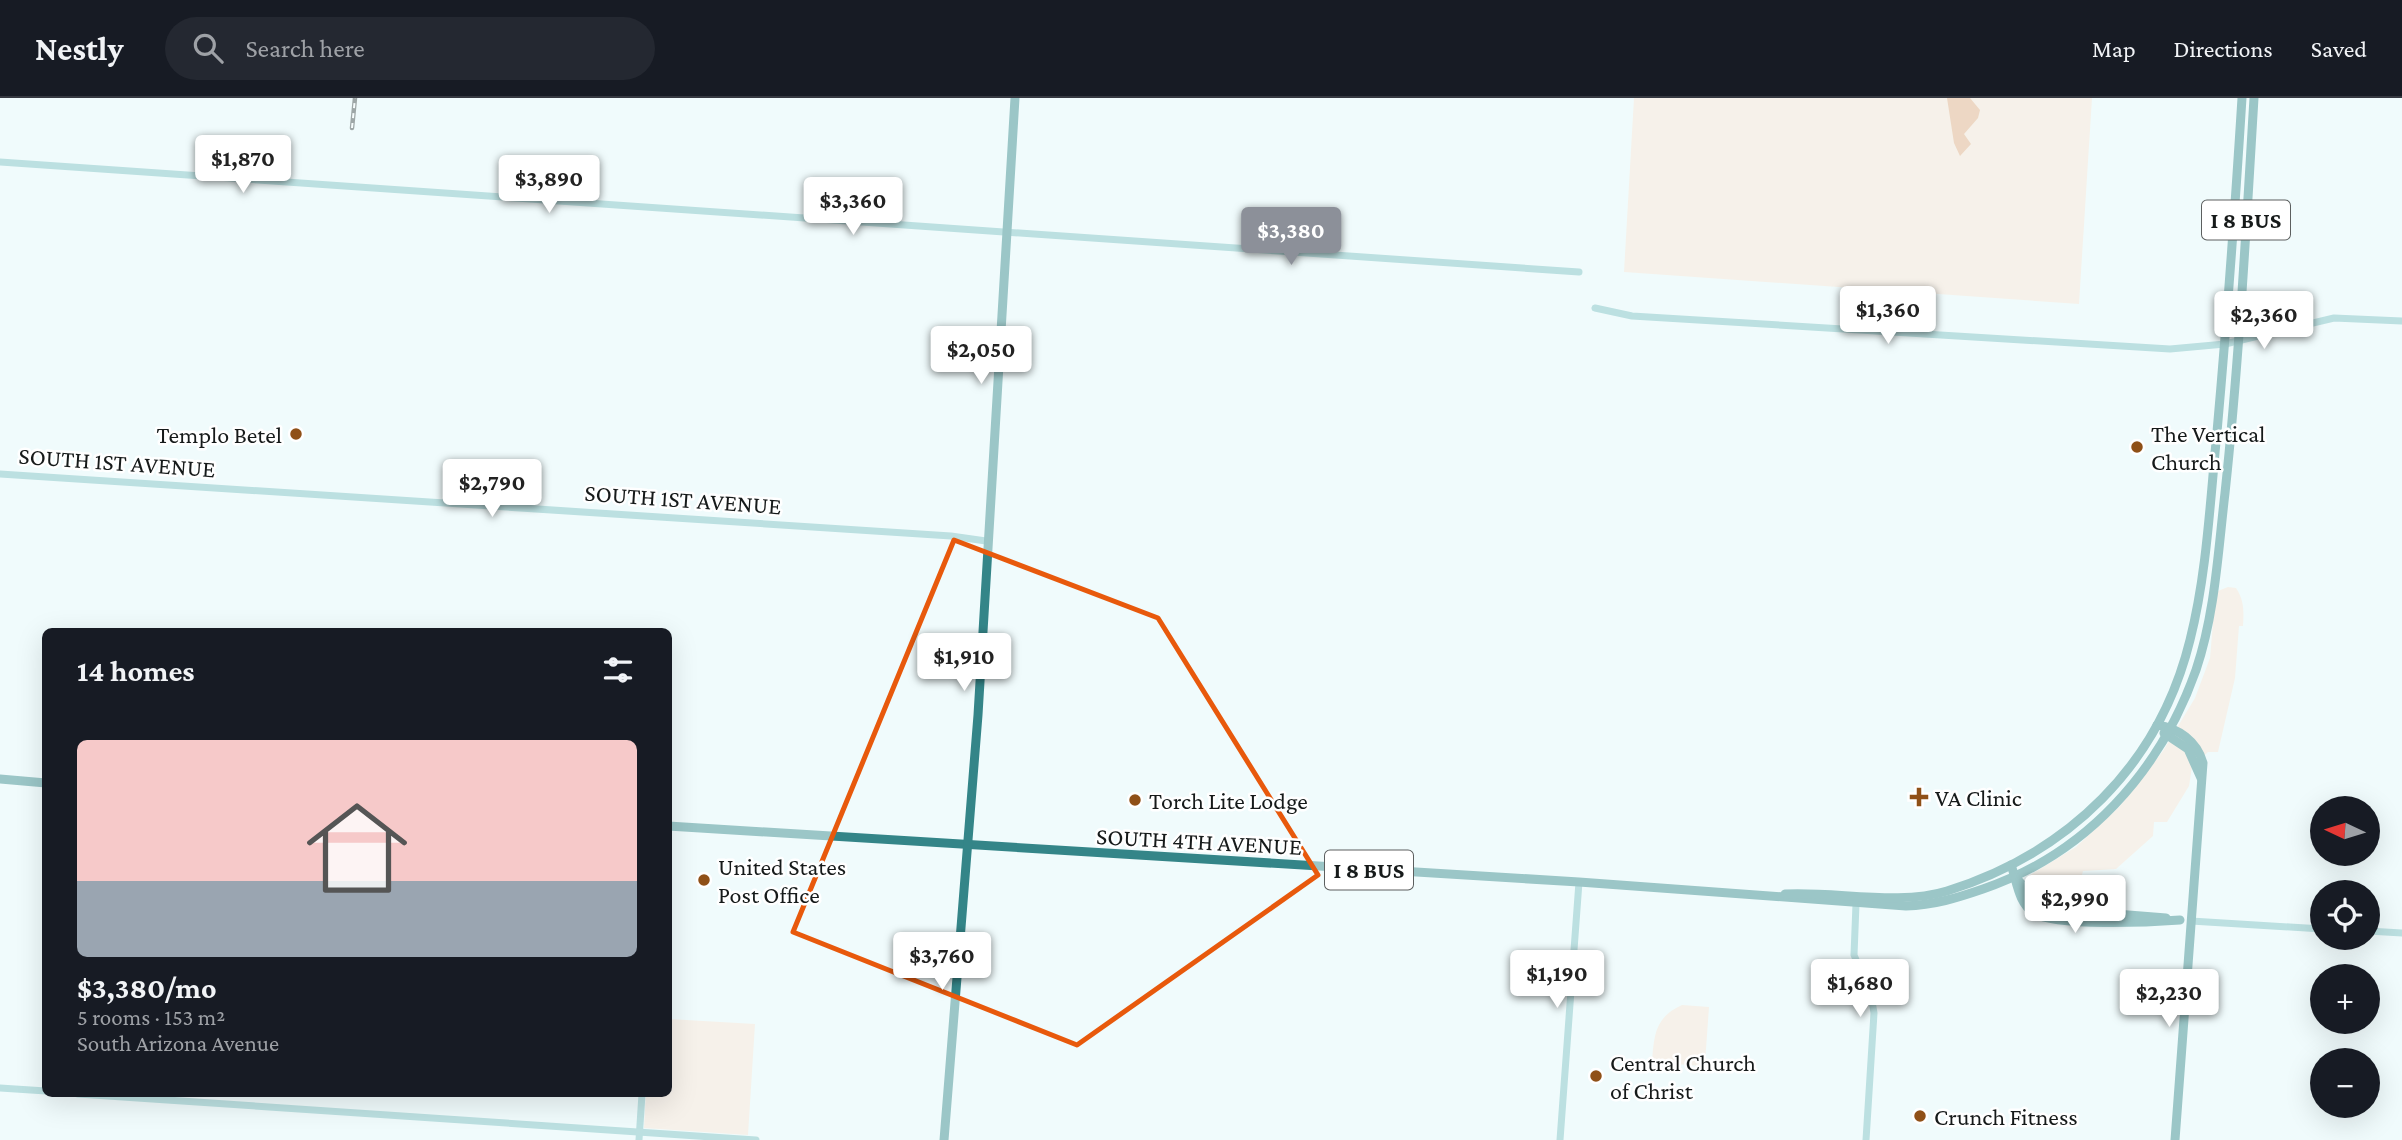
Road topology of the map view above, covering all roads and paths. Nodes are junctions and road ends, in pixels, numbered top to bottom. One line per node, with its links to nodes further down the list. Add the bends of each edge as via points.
1 (1015, 98): 5 (main road)
2 (2242, 98): 10 (main road, I 8 BUS)
3 (2254, 98): 9 (main road, I 8 BUS)
4 (0, 162): 5 (street)
5 (1005, 233): 6 (street); 14 (main road)
6 (1580, 272)
7 (1595, 307): 10 (street, via 1632,316 2166,349)
8 (2402, 321): 9 (street, via 2334,318)
9 (2238, 342): 10 (street); 11 (main road, I 8 BUS)
10 (2225, 344): 12 (main road, I 8 BUS)
11 (2228, 466): 12 (main road); 16 (main road, I 8 BUS, via 2215,579 2200,656)
12 (2213, 468): 15 (main road, I 8 BUS, via 2191,639)
13 (0, 474): 14 (street, SOUTH 1ST AVENUE)
14 (986, 541): 20 (main road)
15 (2157, 725): 16 (main road); 21 (main road, SOUTH 4TH AVENUE, via 2101,802 2049,844)
16 (2169, 731): 22 (main road, SOUTH 4TH AVENUE, via 2133,785 2102,819); 25 (main road, via 2188,749 2201,778)
17 (0, 779): 18 (main road)
18 (42, 783)
19 (672, 826): 20 (main road, SOUTH 4TH AVENUE / I 8 BUS)
20 (968, 846): 23 (main road, SOUTH 4TH AVENUE / I 8 BUS); 35 (main road)
21 (2011, 865): 22 (main road); 24 (main road, SOUTH 4TH AVENUE / I 8 BUS, via 1944,892)
22 (2016, 878): 24 (main road, SOUTH 4TH AVENUE / I 8 BUS, via 1938,903 1906,906); 25 (main road, via 2029,900 2041,908)
23 (1579, 882): 24 (main road, SOUTH 4TH AVENUE / I 8 BUS); 36 (street)
24 (1856, 899): 37 (street, via 1854,955 1874,1013)
25 (2191, 921): 26 (street); 38 (main road)
26 (2310, 928)
27 (2380, 932): 28 (street)
28 (2402, 933)
29 (0, 1088): 30 (street)
30 (42, 1091)
31 (118, 1097): 33 (street)
32 (642, 1097): 33 (street)
33 (639, 1136): 34 (street)
34 (756, 1140)
35 (944, 1140)
36 (1560, 1140)
37 (1866, 1140)
38 (2175, 1140)

